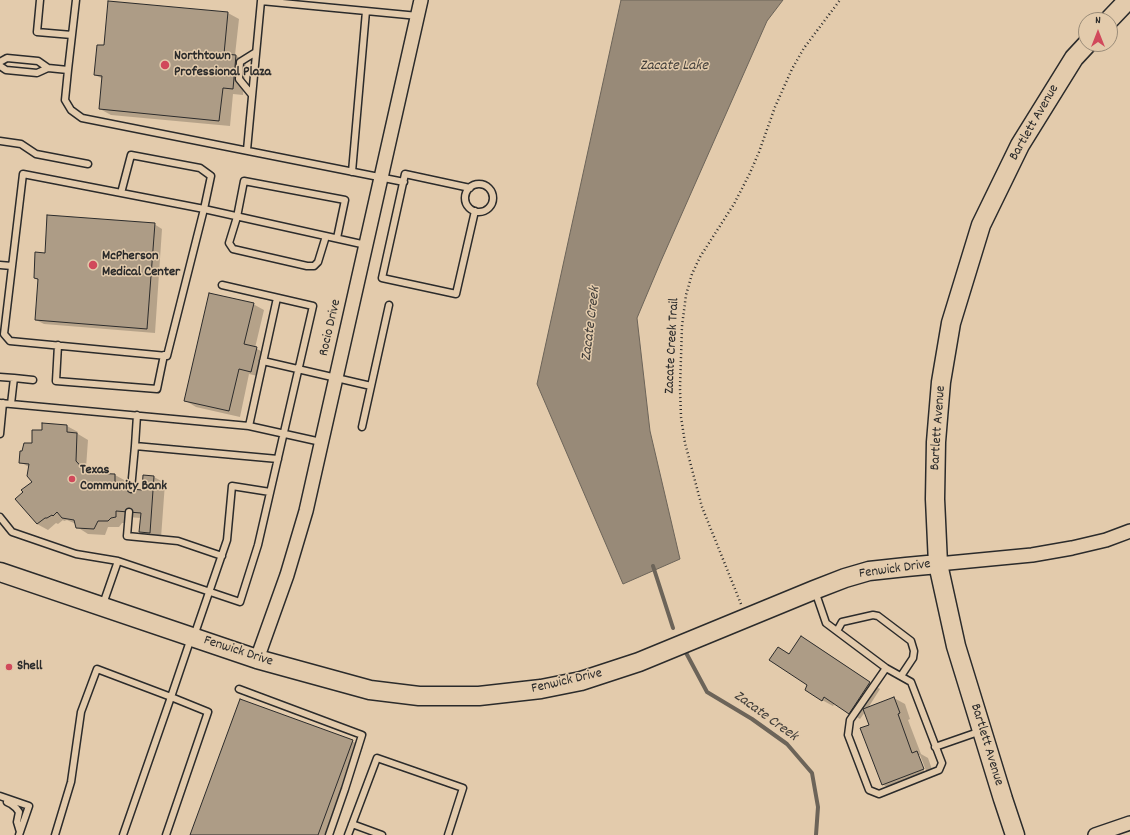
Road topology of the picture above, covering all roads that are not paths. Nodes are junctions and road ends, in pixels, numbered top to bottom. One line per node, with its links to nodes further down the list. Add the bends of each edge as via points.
1 (40, 0): 9 (lane, via 37,32)
2 (76, 0): 9 (lane)
3 (261, 0): 6 (lane); 10 (lane)
4 (422, 0): 8 (street, Rocio Drive)
5 (1128, 0): 7 (street)
6 (366, 11): 8 (lane); 20 (lane)
7 (1117, 12)
8 (418, 16): 21 (street, Rocio Drive)
9 (72, 35): 15 (lane)
10 (256, 52): 16 (lane); 16 (lane, via 240,62 239,79)
11 (1080, 52): 62 (street, Bartlett Avenue, via 1020,145 981,225 951,323 941,382 936,442)
12 (0, 62): 14 (lane, via 7,58 38,61)
13 (0, 66): 14 (lane, via 6,70 37,72)
14 (48, 68): 15 (lane)
15 (68, 70): 18 (lane, via 66,100 71,110 82,118)
16 (252, 95): 18 (lane)
17 (0, 141): 19 (lane, via 21,144 36,154)
18 (247, 150): 20 (lane)
19 (88, 164)
20 (352, 172): 21 (lane)
21 (381, 178): 22 (lane); 30 (street, Rocio Drive)
22 (404, 182): 23 (lane, via 405,174); 26 (lane, via 382,278 456,294)
23 (470, 188): 26 (lane, via 466,201); 26 (lane, via 482,184 492,193 493,202 488,209)
24 (121, 193): 25 (lane); 25 (lane, via 131,155 139,156 200,168 210,176); 32 (lane, via 23,174)
25 (204, 209): 27 (lane); 37 (lane, via 167,356)
26 (475, 211)
27 (237, 217): 28 (lane); 28 (lane, via 229,243 233,249 307,266 314,266 318,262); 29 (lane, via 244,181 345,200)
28 (326, 236): 29 (lane)
29 (337, 238): 30 (lane)
30 (366, 245): 42 (street, Rocio Drive)
31 (0, 265): 32 (lane)
32 (12, 266): 36 (lane, via 4,334 10,341)
33 (222, 285): 34 (lane)
34 (277, 298): 38 (lane); 39 (lane, via 314,306)
35 (389, 305): 44 (lane)
36 (58, 346): 37 (lane); 37 (lane, via 56,381 157,389)
37 (164, 355)
38 (263, 361): 39 (lane); 48 (lane)
39 (299, 370): 42 (lane); 51 (lane)
40 (0, 377): 41 (lane)
41 (14, 378): 43 (lane); 46 (lane)
42 (336, 378): 44 (lane); 52 (street, Rocio Drive)
43 (33, 380)
44 (371, 386): 49 (lane)
45 (1, 403): 46 (lane); 50 (lane)
46 (11, 404): 47 (lane)
47 (137, 415): 48 (lane); 53 (lane)
48 (249, 426): 51 (lane)
49 (362, 428)
50 (0, 434)
51 (284, 434): 52 (lane); 54 (lane)
52 (322, 442): 69 (street, Rocio Drive, via 306,511 287,575)
53 (135, 446): 54 (lane); 55 (lane)
54 (278, 459): 56 (lane)
55 (131, 489)
56 (270, 492): 60 (lane, via 232,486 227,540); 65 (lane, via 258,545 240,602)
57 (129, 512): 60 (lane, via 127,536 178,541)
58 (0, 517): 61 (lane, via 12,532 76,554)
59 (1130, 531): 62 (street, Fenwick Drive, via 1106,540 1032,555)
60 (222, 556): 65 (lane)
61 (118, 560): 65 (lane); 66 (lane)
62 (938, 564): 64 (street, Fenwick Drive, via 869,571); 74 (street, Bartlett Avenue, via 956,646)
63 (0, 572): 66 (street, Fenwick Drive)
64 (814, 590): 67 (lane, via 826,623); 69 (street, Fenwick Drive, via 639,662 582,681 541,689 479,696 419,696 370,690)
65 (210, 592): 68 (lane)
66 (102, 606): 68 (street, Fenwick Drive)
67 (837, 631): 70 (lane); 71 (lane, via 842,622 878,616 911,642 913,658)
68 (193, 637): 69 (street, Fenwick Drive); 73 (lane)
69 (257, 659)
70 (886, 668): 71 (lane); 75 (lane, via 850,720 848,735 870,790 879,794 940,770 942,763)
71 (901, 676): 75 (lane, via 911,682)
72 (239, 689): 84 (lane, via 362,735)
73 (171, 697): 81 (lane, via 96,669 82,712 71,782); 82 (lane); 83 (lane, via 208,712)
74 (982, 730): 75 (lane); 88 (street, Bartlett Avenue)
75 (935, 747)
76 (0, 796): 80 (lane, via 29,806)
77 (0, 800): 80 (lane, via 11,804 19,812)
78 (352, 824): 85 (lane); 86 (lane); 87 (lane, via 377,758 464,788)
79 (1129, 826): 89 (street)
80 (19, 833)
81 (55, 835)
82 (123, 835)
83 (166, 835)
84 (329, 835)
85 (348, 835)
86 (382, 835)
87 (448, 835)
88 (1015, 835)
89 (1095, 835)

